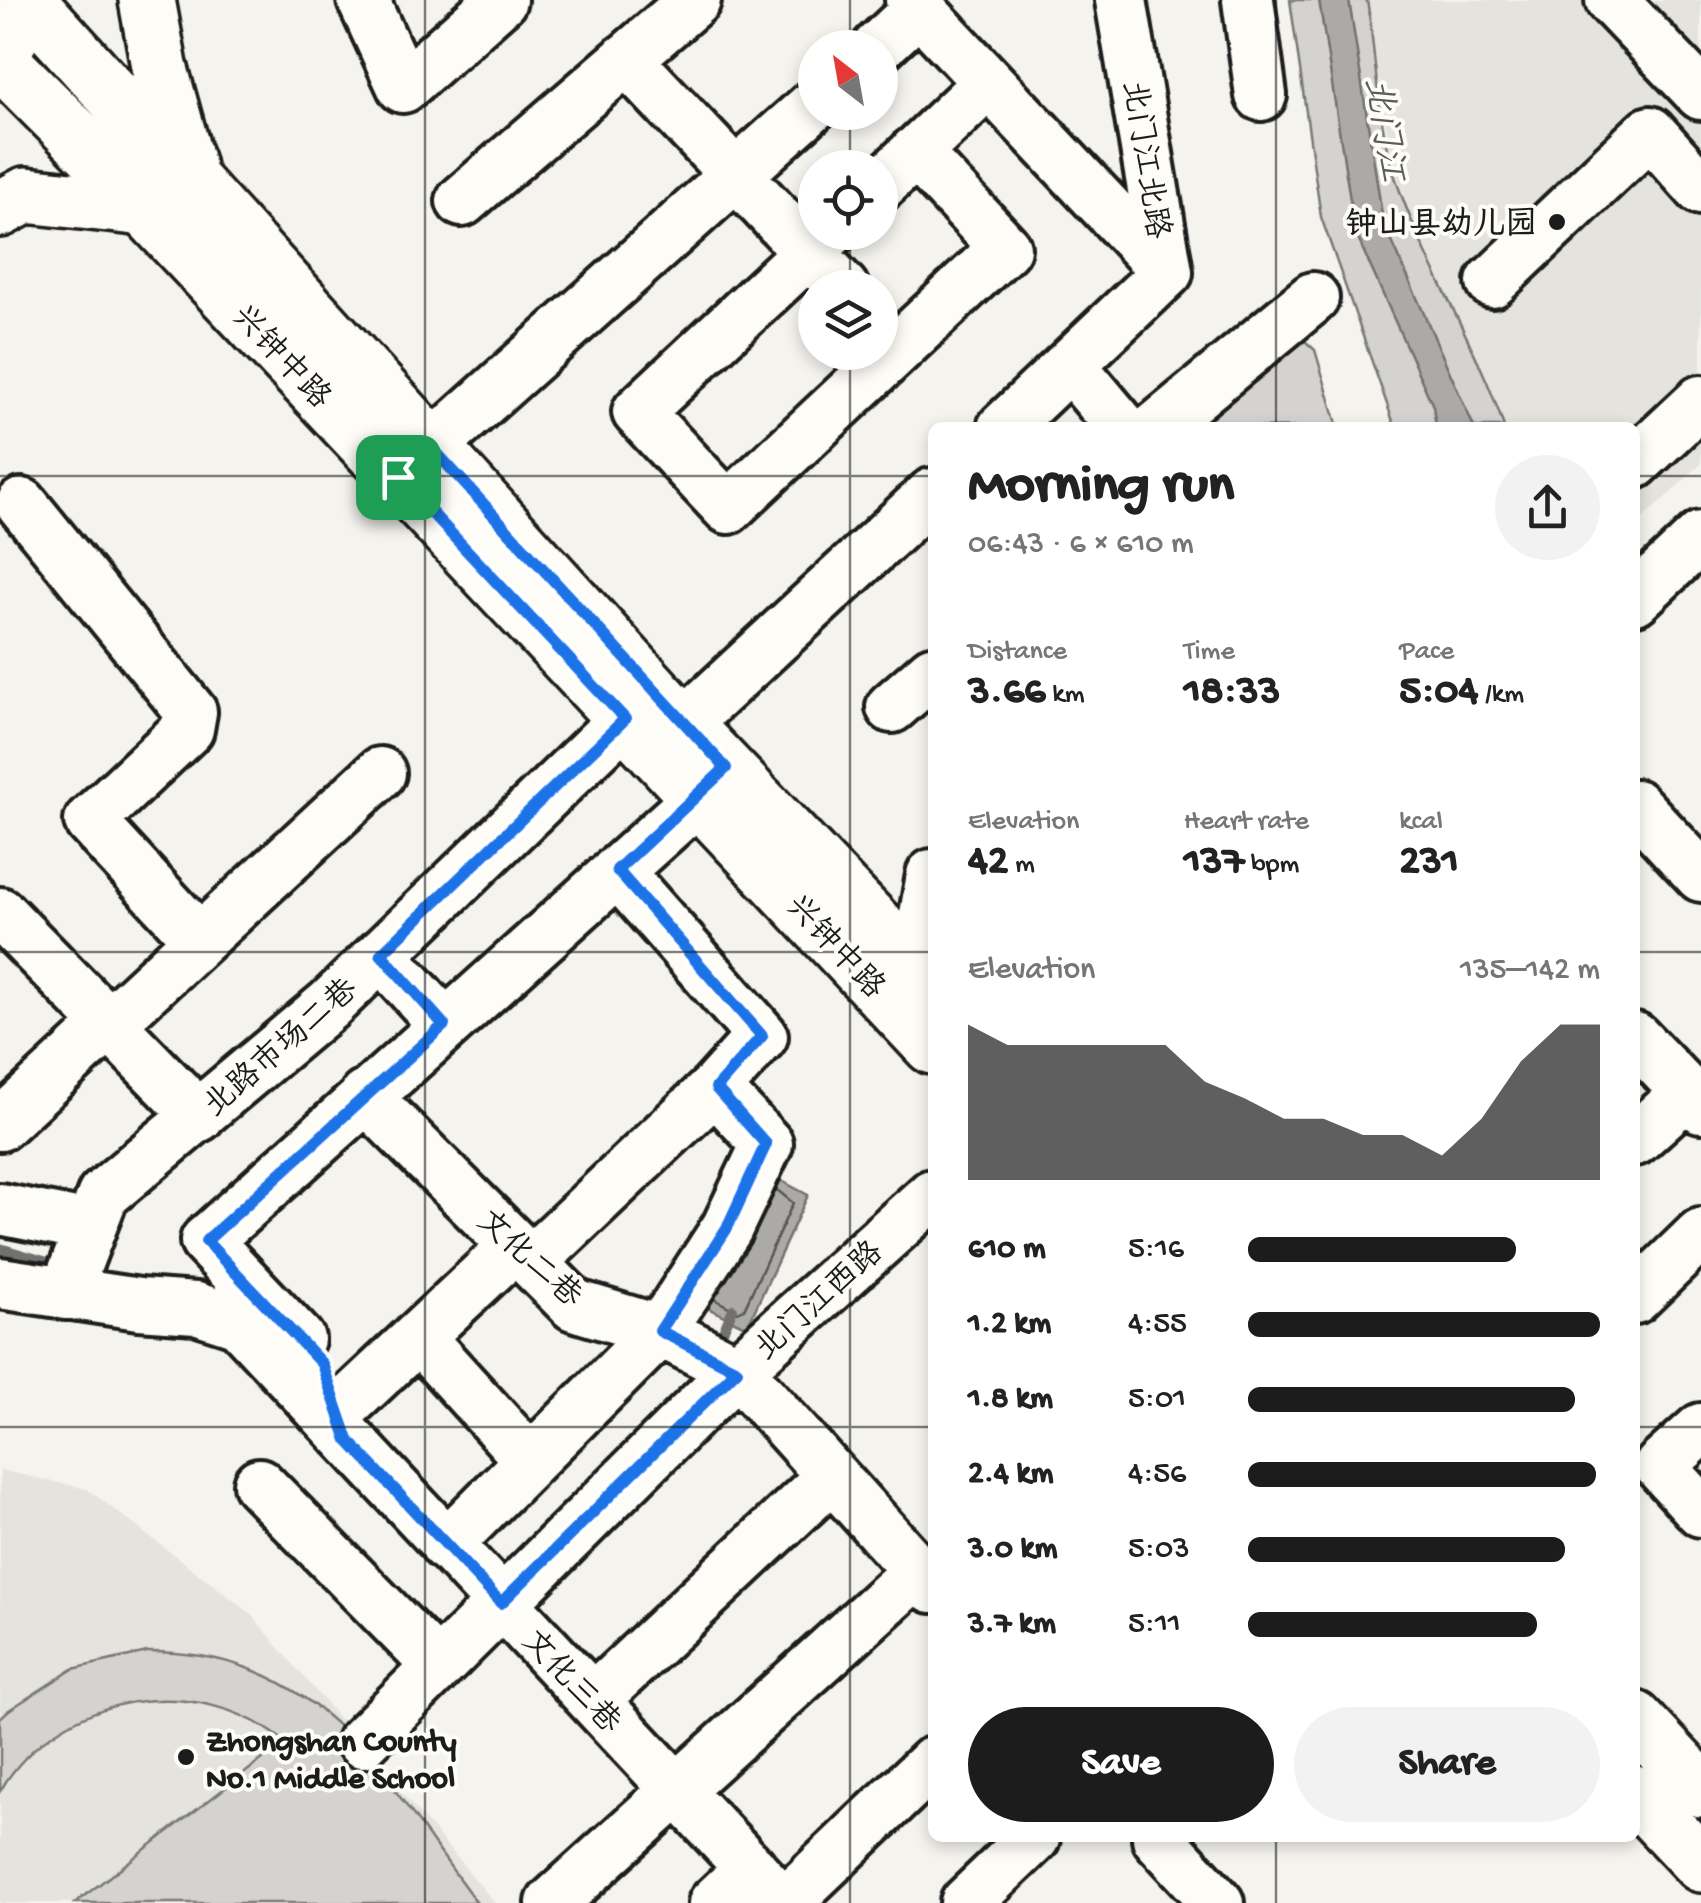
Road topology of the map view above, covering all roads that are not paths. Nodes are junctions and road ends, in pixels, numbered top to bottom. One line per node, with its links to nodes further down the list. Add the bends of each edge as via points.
1 (147, 0): 21 (main road, via 177,140)
2 (363, 0): 3 (street, via 403,87)
3 (501, 0)
4 (694, 0): 12 (street)
5 (1121, 0): 25 (street, 北门江北路)
6 (1248, 0): 15 (street)
7 (1611, 0): 14 (street)
8 (29, 1): 11 (main road); 21 (main road, 兴钟中路)
9 (915, 5): 10 (street); 13 (street)
10 (893, 30)
11 (0, 58): 21 (main road, 兴钟中路)
12 (626, 60): 19 (street); 22 (street)
13 (987, 84): 18 (street); 25 (street)
14 (1698, 91): 17 (street)
15 (1261, 95)
16 (798, 119): 19 (street)
17 (1650, 132): 20 (street); 27 (street)
18 (898, 169): 29 (street, via 1005,248)
19 (736, 176): 24 (street); 37 (street)
20 (1701, 189)
21 (170, 198): 23 (main road, via 26,195); 37 (main road, 兴钟中路)
22 (462, 201)
23 (0, 210)
24 (827, 257)
25 (1167, 272): 30 (street, 北门江北路)
26 (798, 281): 31 (street, via 638,412 728,508)
27 (1492, 282)
28 (1314, 298): 35 (street)
29 (898, 329)
30 (1070, 364): 33 (street, 北门江北路); 34 (street)
31 (857, 370)
32 (1701, 401): 36 (street)
33 (1009, 422)
34 (1118, 422)
35 (1163, 422)
36 (1640, 458)
37 (415, 462): 44 (main road, 兴钟中路)
38 (928, 497): 44 (street)
39 (22, 504): 52 (street, via 191,712 188,729 90,821)
40 (1701, 537): 41 (street)
41 (1640, 594)
42 (928, 675): 43 (street)
43 (892, 706)
44 (655, 721): 46 (main road, 兴钟中路); 53 (street, 北路市场二巷)
45 (380, 772): 52 (street)
46 (712, 782): 48 (street); 54 (main road, 兴钟中路); 57 (main road, 兴钟中路)
47 (1640, 810): 49 (street)
48 (617, 870): 56 (street); 59 (street, via 762,1036)
49 (1701, 876)
50 (928, 925): 54 (street)
51 (8, 938): 55 (street)
52 (199, 939): 55 (street)
53 (381, 954): 56 (street); 62 (street, 北路市场二巷)
54 (924, 975)
55 (108, 1023): 62 (street); 63 (street)
56 (444, 1025): 60 (street)
57 (928, 1041)
58 (1640, 1043): 61 (street)
59 (716, 1088): 69 (street); 73 (street, via 766,1144 727,1228)
60 (365, 1096): 69 (street, 文化二巷); 76 (street, via 206,1241 322,1364)
61 (1694, 1100): 64 (street)
62 (199, 1116): 67 (street, 北路市场二巷, via 103,1195)
63 (0, 1125)
64 (1640, 1137)
65 (928, 1199): 75 (street, 北门江西路)
66 (0, 1210): 67 (street)
67 (90, 1227): 72 (street, 北路市场二巷)
68 (1701, 1234): 71 (street)
69 (523, 1254): 73 (street, 文化二巷, via 574,1305); 74 (street)
70 (0, 1284): 72 (street, 文化三巷)
71 (1640, 1293)
72 (65, 1294): 76 (street, 文化三巷, via 196,1308 238,1322)
73 (660, 1331): 75 (street, 文化二巷); 78 (street)
74 (420, 1339): 76 (street); 78 (street)
75 (737, 1370): 79 (street, 文化二巷); 85 (street, 北门江西路)
76 (343, 1426): 83 (street, 文化三巷)
77 (1701, 1428): 80 (street)
78 (529, 1459): 83 (street)
79 (832, 1476): 84 (street, 文化二巷); 87 (street)
80 (1648, 1478): 82 (street)
81 (260, 1484): 86 (street)
82 (1701, 1510)
83 (446, 1545): 85 (street, 文化三巷)
84 (925, 1580): 91 (street)
85 (501, 1603): 86 (street, 北门江西路); 87 (street, 文化三巷)
86 (438, 1666): 89 (street, 北门江西路)
87 (593, 1700): 91 (street, 文化三巷)
88 (1640, 1724): 92 (main road)
89 (362, 1742)
90 (928, 1766): 97 (street)
91 (676, 1788): 97 (street, 文化三巷); 99 (street)
92 (1701, 1789)
93 (1640, 1799): 96 (main road)
94 (1030, 1842): 101 (street)
95 (1161, 1842): 98 (street)
96 (1701, 1864)
97 (773, 1891): 100 (street)
98 (1204, 1898)
99 (552, 1903)
100 (714, 1903)
101 (966, 1903)

